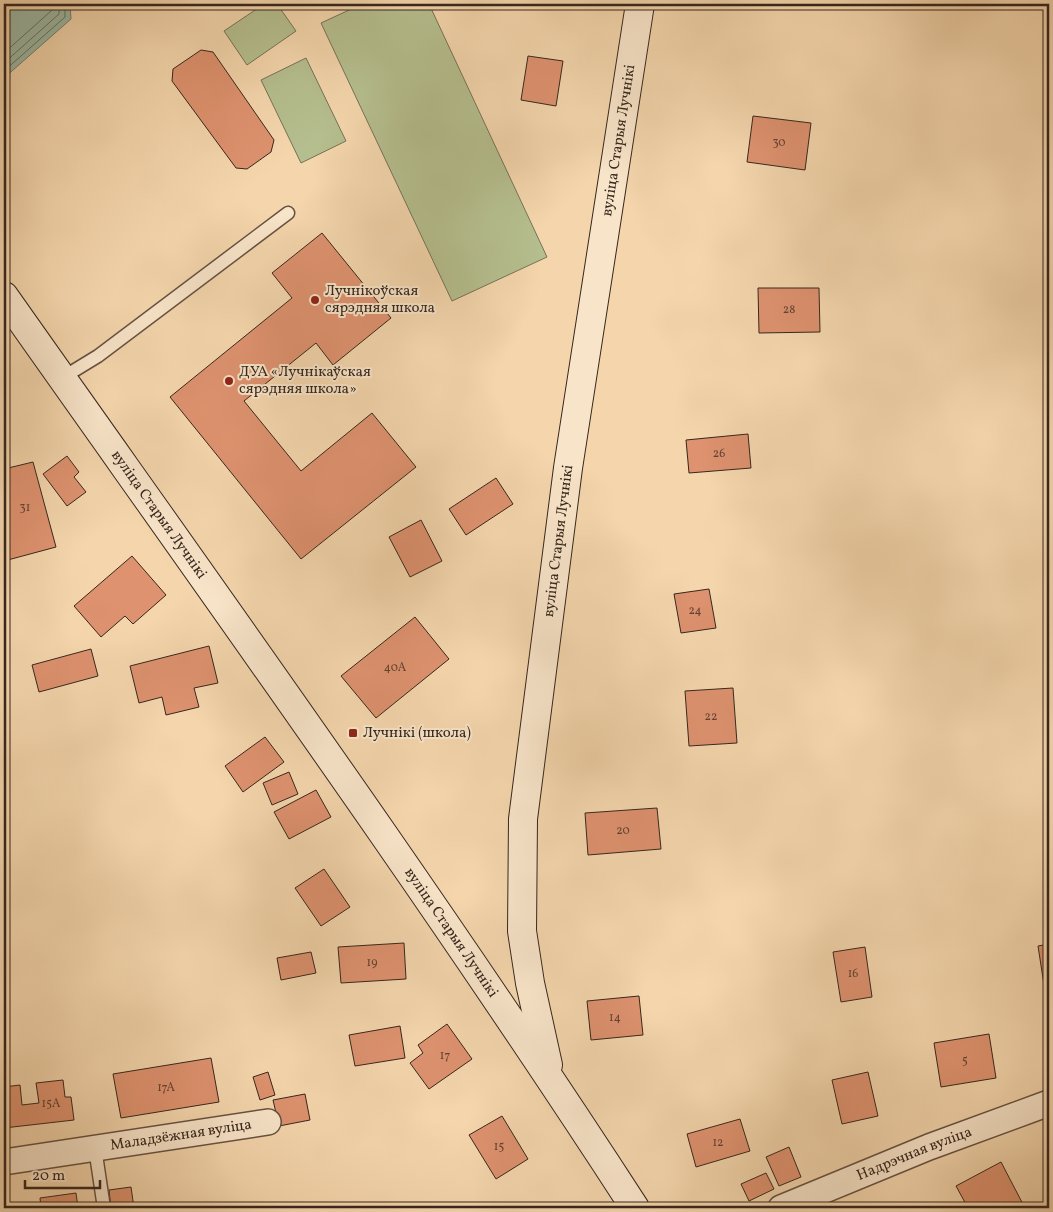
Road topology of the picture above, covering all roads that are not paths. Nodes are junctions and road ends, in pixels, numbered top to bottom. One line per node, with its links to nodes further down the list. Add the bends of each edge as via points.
1 (640, 4): 5 (main road, вуліца Старыя Лучнікі, via 568,468 524,819 522,931)
2 (288, 214): 4 (lane, via 98,356)
3 (4, 296): 4 (main road, вуліца Старыя Лучнікі)
4 (62, 378): 5 (main road, вуліца Старыя Лучнікі)
5 (551, 1079): 11 (main road, вуліца Старыя Лучнікі)
6 (1049, 1103): 12 (street, Надрэчная вуліца, via 929,1147)
7 (268, 1122): 8 (street, Маладзёжная вуліца)
8 (95, 1148): 9 (street, Маладзёжная вуліца); 10 (lane)
9 (4, 1162)
10 (104, 1208)
11 (635, 1208)
12 (781, 1208)

